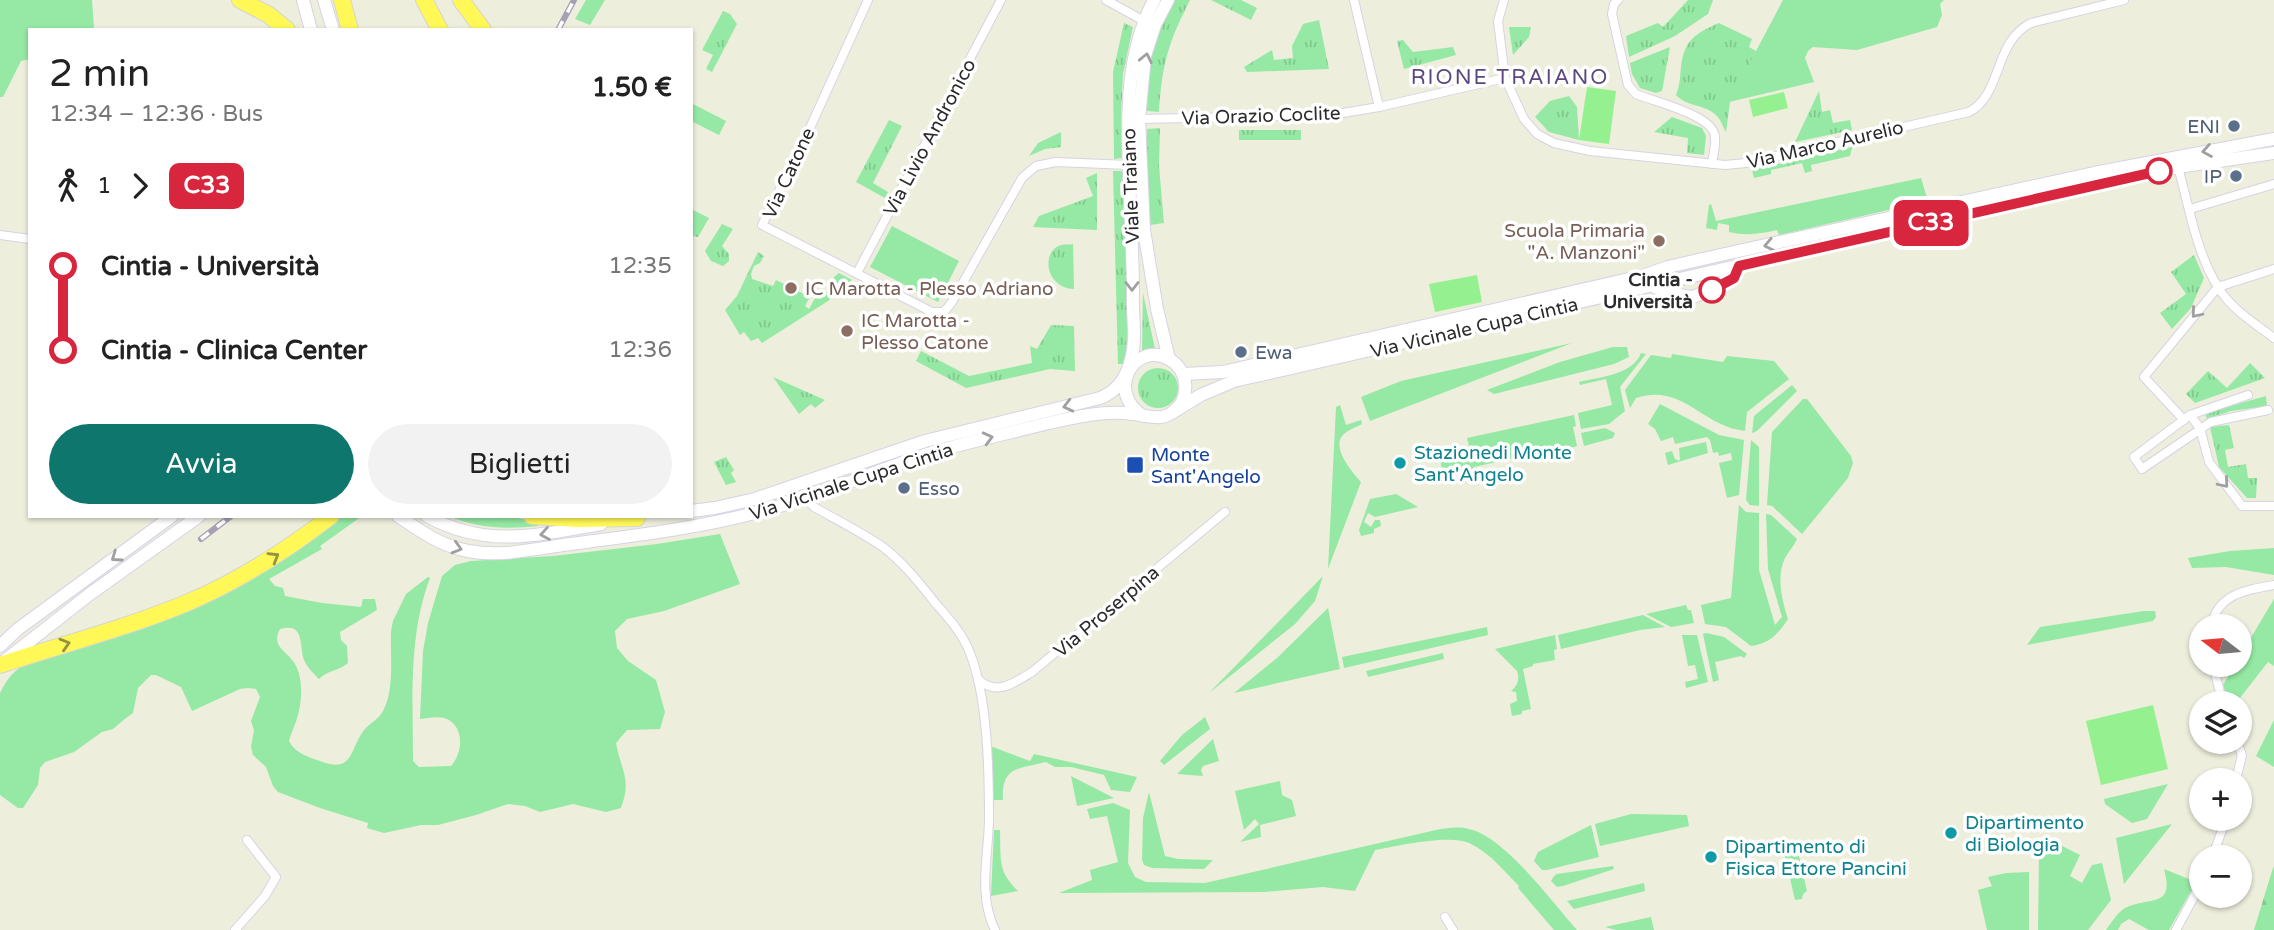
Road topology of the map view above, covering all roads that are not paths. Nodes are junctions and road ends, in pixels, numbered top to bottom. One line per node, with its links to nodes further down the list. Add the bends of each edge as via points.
1 (240, 0): 17 (highway)
2 (303, 0): 18 (main road)
3 (324, 0): 19 (main road)
4 (342, 0): 20 (highway)
5 (424, 0): 21 (highway)
6 (868, 0): 38 (street, Via Catone, via 762,225)
7 (1001, 0): 38 (street, Via Livio Andronico)
8 (1106, 0): 16 (street)
9 (1154, 0): 16 (main road, Viale Traiano)
10 (1168, 0): 16 (main road, Viale Traiano)
11 (1353, 0): 24 (street)
12 (1504, 0): 23 (street, Via Marco Aurelio, via 1498,21)
13 (1618, 0): 28 (street, via 1612,14 1629,85 1636,94 1711,125 1716,135)
14 (2124, 0): 28 (street, Via Marco Aurelio, via 2022,27 2007,44 1984,100 1969,112 1746,163)
15 (464, 3): 22 (highway)
16 (1149, 23): 25 (main road, Viale Traiano)
17 (285, 28)
18 (310, 28)
19 (333, 28)
20 (349, 28)
21 (439, 28)
22 (482, 28)
23 (1505, 78): 24 (street, Via Orazio Coclite); 28 (street, Via Marco Aurelio, via 1524,119 1537,134 1554,143)
24 (1379, 107): 25 (street, Via Orazio Coclite, via 1311,117)
25 (1133, 120): 29 (main road, Viale Traiano)
26 (2274, 139): 36 (main road, Via Vicinale Cupa Cintia, one-way to 36, via 2106,170)
27 (2274, 153): 30 (main road)
28 (1712, 164)
29 (1135, 165): 38 (street, Via Catone, via 1056,162 1036,166 1022,177 944,312 932,313); 42 (main road, Viale Traiano); 44 (main road, Viale Traiano, one-way to 44, via 1132,356)
30 (2179, 167): 32 (street); 35 (main road)
31 (2274, 184): 32 (street)
32 (2190, 209): 40 (street)
33 (0, 236): 34 (street)
34 (28, 239)
35 (1739, 266): 39 (main road); 39 (main road, via 1734,278 1693,297)
36 (1668, 267): 39 (main road); 43 (main road, Via Vicinale Cupa Cintia, via 1223,372)
37 (2274, 269): 40 (street)
38 (857, 273)
39 (1664, 286): 47 (main road, Via Vicinale Cupa Cintia, via 1234,381)
40 (2218, 287): 41 (street, via 2248,320); 49 (street, one-way to 49, via 2144,377)
41 (2274, 338)
42 (1169, 359): 43 (main road); 44 (main road, via 1144,358)
43 (1183, 373): 47 (main road, via 1185,394)
44 (1126, 376): 48 (main road, via 1128,403); 53 (main road, Via Vicinale Cupa Cintia, one-way to 53, via 1100,398 925,442)
45 (2248, 395): 49 (street)
46 (2268, 410): 51 (street)
47 (1173, 412): 48 (main road)
48 (1143, 416): 54 (main road, Via Vicinale Cupa Cintia, one-way to 48, via 929,454 1060,420 1102,413)
49 (2187, 418): 50 (street); 51 (street)
50 (2175, 428): 52 (street); 52 (street, via 2134,457 2142,469)
51 (2200, 428): 52 (street); 55 (street, one-way to 55, via 2209,462 2242,506)
52 (2183, 440)
53 (817, 479): 54 (main road, via 806,484); 56 (main road, Via Vicinale Cupa Cintia, via 755,499)
54 (805, 498): 60 (main road, Via Vicinale Cupa Cintia, one-way to 54, via 445,545 488,553 720,521); 68 (street, via 884,548 910,572 961,635)
55 (2274, 506)
56 (693, 511)
57 (1226, 512): 68 (street, Via Proserpina, via 1032,672 996,688)
58 (169, 518): 66 (main road, one-way to 66)
59 (328, 518): 67 (highway, one-way to 59, via 191,601 295,544)
60 (401, 518)
61 (432, 518): 62 (main road, one-way to 61, via 510,538 468,533)
62 (637, 518)
63 (195, 520): 67 (main road, via 79,601)
64 (2274, 585): 65 (street, via 2230,596)
65 (2215, 614)
66 (0, 646)
67 (0, 665)
68 (979, 680): 73 (street, via 989,783 985,897)
69 (247, 840): 72 (street, via 276,877)
70 (2189, 906): 75 (street)
71 (1445, 916): 74 (street)
72 (235, 930)
73 (995, 930)
74 (1453, 930)
75 (2176, 930)

